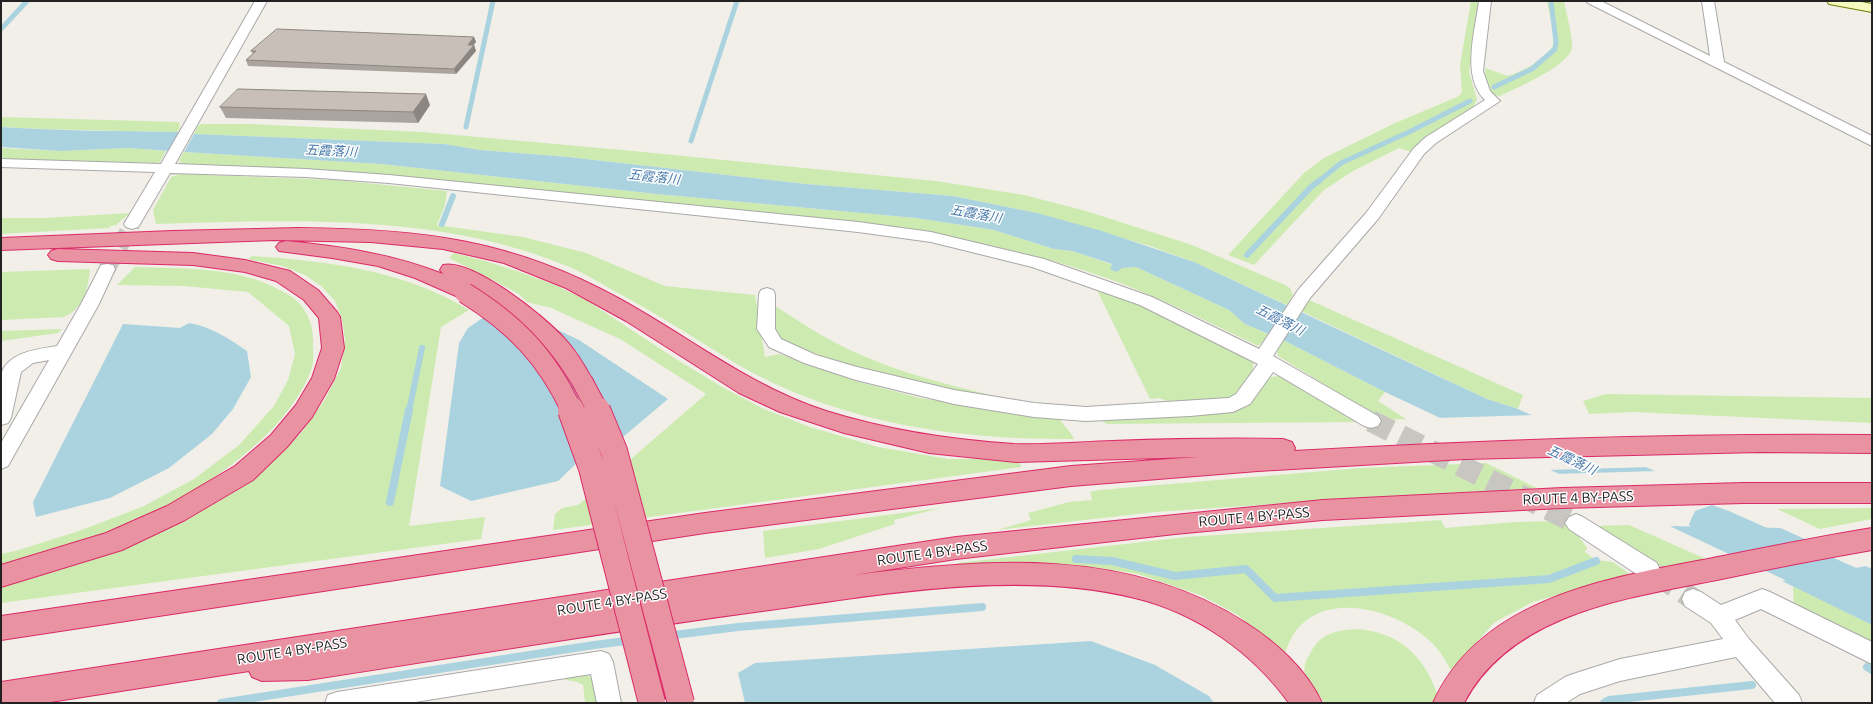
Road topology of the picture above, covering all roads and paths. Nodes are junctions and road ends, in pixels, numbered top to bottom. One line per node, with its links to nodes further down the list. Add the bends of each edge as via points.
1 (261, 1): 10 (street)
2 (1485, 1): 20 (street, via 1477,71 1484,92 1493,101 1431,140 1419,151 1372,216 1300,300)
3 (1592, 1): 7 (street)
4 (1708, 1): 7 (street)
5 (1834, 1): 6 (street)
6 (1872, 8)
7 (1718, 65): 8 (street)
8 (1872, 142)
9 (1, 163): 10 (street)
10 (169, 164): 11 (street); 20 (street, via 389,179 858,227 923,236 1038,263 1146,302)
11 (132, 224)
12 (271, 234): 13 (highway, via 188,235); 17 (highway, via 360,245 409,256 440,266); 24 (highway, via 346,234 418,239 466,246 523,262 573,282 604,299 749,389 834,422 928,443 1018,453 1210,447)
13 (1, 244)
14 (58, 256): 15 (highway); 17 (highway, via 223,246 315,249 371,258 418,270 445,282); 30 (highway, via 193,259 245,266 283,276 311,295 329,317 333,348 323,379 304,411 279,441 244,473 176,513 114,542)
15 (1, 258)
16 (107, 269): 19 (street)
17 (473, 288): 40 (highway, bridge, via 489,308 535,349 561,387 576,419 591,459); 41 (highway, bridge, via 507,300 538,324 557,344 582,380 599,413 614,450)
18 (768, 294): 20 (street, via 766,329 775,343 810,359 954,397 1034,410 1086,414 1233,405 1243,399)
19 (63, 352): 21 (street, via 38,356 16,365 11,373); 25 (street)
20 (1268, 356): 22 (street)
21 (1, 418)
22 (1371, 421)
23 (1872, 444): 24 (highway, via 1760,443)
24 (1464, 450): 33 (highway, via 1071,476 706,523)
25 (1, 461)
26 (1872, 493): 36 (highway, ROUTE 4 BY-PASS, via 1744,493 1562,498 1322,510 1168,525 956,548)
27 (1576, 523): 29 (street)
28 (1872, 539): 43 (highway, via 1780,554 1628,587 1580,601 1537,618 1503,638 1476,664)
29 (1649, 570)
30 (1, 576)
31 (1694, 600): 32 (street)
32 (1718, 616): 34 (street); 35 (street, via 1762,599)
33 (1, 628)
34 (1742, 646): 44 (street, via 1620,670 1573,685); 45 (street)
35 (1872, 653)
36 (165, 671): 37 (highway, ROUTE 4 BY-PASS); 42 (highway, via 308,667 838,588 992,574 1052,575 1141,588 1183,602 1256,645 1290,681)
37 (1, 696)
38 (337, 703): 39 (street, via 600,662)
39 (610, 703)
40 (652, 703)
41 (681, 703)
42 (1306, 703)
43 (1448, 703)
44 (1546, 703)
45 (1790, 703)

